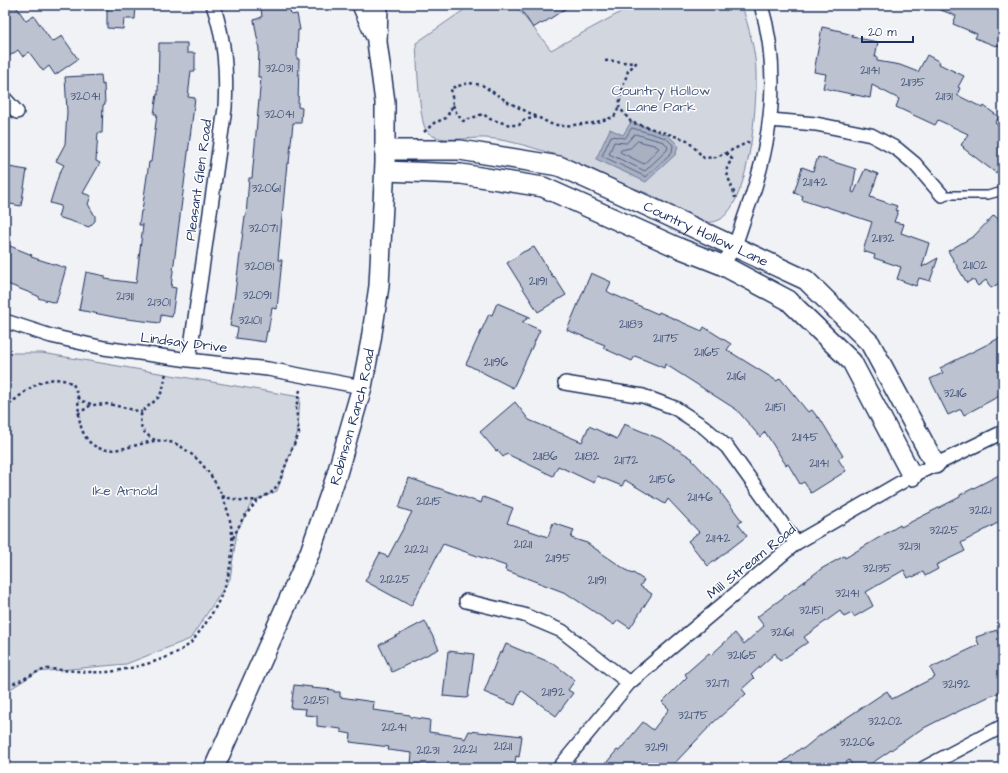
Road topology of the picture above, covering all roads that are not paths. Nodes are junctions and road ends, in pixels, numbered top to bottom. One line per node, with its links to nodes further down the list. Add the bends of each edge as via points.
1 (213, 5): 16 (street, Pleasant Glen Road, via 225,49 227,80)
2 (362, 5): 5 (street, Robinson Ranch Road)
3 (378, 5): 5 (street, Robinson Ranch Road)
4 (761, 5): 8 (street, via 773,66)
5 (377, 42): 9 (street, Robinson Ranch Road, via 385,102)
6 (5, 99): 7 (street)
7 (17, 112)
8 (770, 120): 12 (street, via 816,124 871,135 897,149 916,164); 13 (street, via 766,152)
9 (385, 150): 10 (street, Robinson Ranch Road); 13 (street, Country Hollow Lane, via 460,150 560,166)
10 (384, 171): 14 (street, Country Hollow Lane, via 461,174 542,187); 18 (street, Robinson Ranch Road, via 379,286)
11 (1003, 191): 12 (lane, via 988,195)
12 (942, 195)
13 (735, 246): 14 (street); 20 (street, Country Hollow Lane, via 806,280 870,343)
14 (722, 265): 21 (street, Country Hollow Lane, via 788,300 852,362)
15 (5, 321): 16 (street, Lindsay Drive, via 51,336 104,348)
16 (189, 360): 18 (street, Lindsay Drive, via 268,369)
17 (565, 383): 22 (street, via 643,396 675,408 704,427 727,447)
18 (362, 387): 26 (street, Robinson Ranch Road, via 336,477 310,552)
19 (1003, 432): 20 (street, Mill Stream Road)
20 (935, 464): 21 (street, Mill Stream Road)
21 (912, 476): 22 (street, Mill Stream Road)
22 (796, 543): 24 (street, Mill Stream Road)
23 (466, 601): 24 (street, via 524,615 562,631)
24 (630, 683): 27 (street, Mill Stream Road)
25 (1003, 726): 28 (street)
26 (214, 768)
27 (559, 768)
28 (924, 768)

